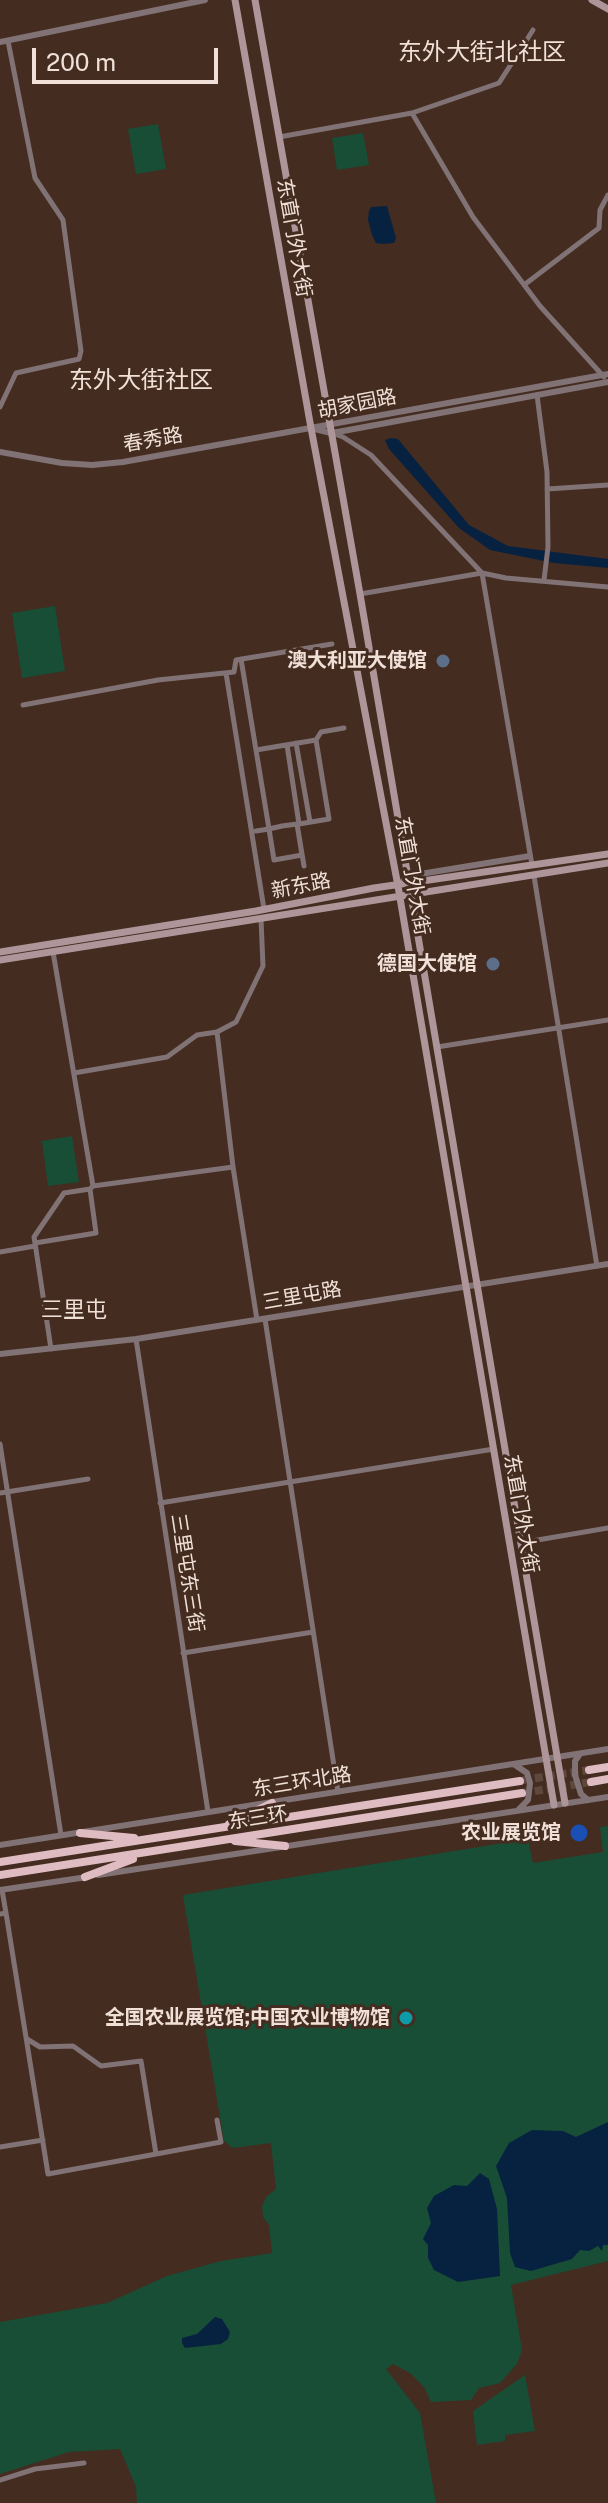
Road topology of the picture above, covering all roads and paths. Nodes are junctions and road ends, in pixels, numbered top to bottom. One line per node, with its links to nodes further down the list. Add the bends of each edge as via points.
1 (205, 0): 7 (street)
2 (235, 0): 15 (main road, 东直门外大街)
3 (255, 0): 9 (main road, 东直门外大街)
4 (592, 0): 5 (main road)
5 (608, 9)
6 (533, 30): 8 (street, via 499,83)
7 (4, 42): 14 (street, via 35,178 63,220 81,351 79,359 16,373)
8 (412, 113): 9 (street); 11 (street, via 473,217)
9 (279, 137): 16 (main road, 东直门外大街)
10 (608, 195): 11 (street, via 599,228)
11 (524, 285): 12 (street)
12 (606, 377): 13 (street, 胡家园路); 16 (street, 胡家园路)
13 (537, 395): 16 (street, 胡家园路); 19 (street)
14 (0, 407)
15 (311, 428): 16 (street, 胡家园路); 17 (street, 春秀路, via 92,465); 44 (main road, 东直门外大街)
16 (330, 429): 20 (street, via 371,455); 23 (main road, 东直门外大街)
17 (0, 452)
18 (608, 485): 19 (street)
19 (547, 489): 21 (street)
20 (482, 573): 21 (street); 23 (street); 38 (street)
21 (544, 580): 22 (street)
22 (608, 587)
23 (360, 594): 43 (main road, 东直门外大街)
24 (332, 644): 25 (street)
25 (241, 659): 26 (street, via 234,672); 32 (street)
26 (226, 673): 27 (street); 47 (street)
27 (23, 705)
28 (344, 728): 29 (street, via 321,732)
29 (316, 740): 30 (street); 33 (street, via 329,819)
30 (296, 743): 31 (street); 33 (street)
31 (287, 745): 32 (street); 34 (street)
32 (256, 750): 35 (street)
33 (310, 822): 34 (street)
34 (298, 824): 35 (street); 35 (street, via 302,855 274,860); 41 (street)
35 (269, 829): 36 (street)
36 (256, 831)
37 (608, 854): 40 (main road, 新东路)
38 (530, 856): 40 (street); 43 (street, 新东路)
39 (608, 863): 42 (main road, 新东路)
40 (532, 865): 43 (main road, 新东路)
41 (304, 866)
42 (534, 876): 45 (main road, 新东路); 53 (street)
43 (408, 880): 44 (main road, 新东路); 45 (main road, 东直门外大街)
44 (398, 886): 46 (main road, 东直门外大街); 47 (main road, 新东路)
45 (411, 895): 46 (main road, 新东路); 55 (main road, 东直门外大街)
46 (400, 896): 48 (main road, 新东路); 64 (main road, 东直门外大街)
47 (264, 909): 49 (main road, 新东路)
48 (260, 918): 50 (main road, 新东路); 54 (street, via 263,966 236,1022)
49 (0, 952)
50 (53, 952): 51 (main road, 新东路); 56 (street)
51 (0, 960)
52 (608, 1020): 53 (street)
53 (559, 1027): 55 (street); 62 (street)
54 (217, 1032): 56 (street, via 197,1035 167,1057); 57 (street)
55 (436, 1047): 63 (main road, 东直门外大街)
56 (74, 1073): 58 (street)
57 (233, 1167): 58 (street); 65 (street)
58 (92, 1187): 59 (street, via 64,1193 34,1237); 59 (street, via 96,1233)
59 (35, 1245): 60 (street); 67 (street)
60 (0, 1249)
61 (608, 1264): 62 (street, 三里屯路)
62 (597, 1266): 63 (street, 三里屯路)
63 (476, 1285): 64 (street, 三里屯路); 77 (main road, 东直门外大街)
64 (465, 1286): 65 (street, 三里屯路); 70 (main road, 东直门外大街)
65 (261, 1320): 66 (street, 三里屯路); 72 (street)
66 (136, 1339): 67 (street, 三里屯路); 75 (street, 三里屯东三街)
67 (51, 1349): 68 (street, 三里屯路)
68 (0, 1354)
69 (0, 1444): 73 (street)
70 (494, 1449): 72 (street); 83 (main road, 东直门外大街)
71 (88, 1479): 73 (street)
72 (290, 1483): 75 (street); 78 (street)
73 (8, 1492): 74 (street); 101 (street)
74 (0, 1493)
75 (160, 1503): 79 (street, 三里屯东三街)
76 (608, 1528): 77 (street)
77 (519, 1543): 82 (main road, 东直门外大街)
78 (313, 1632): 79 (street); 90 (street)
79 (183, 1653): 98 (street, 三里屯东三街)
80 (608, 1749): 81 (street, 东三环北路)
81 (581, 1753): 82 (street, 东三环北路); 93 (street, via 575,1775)
82 (557, 1757): 83 (street, 东三环北路); 95 (main road, 东直门外大街)
83 (547, 1759): 84 (street, 东三环北路); 96 (main road, 东直门外大街)
84 (508, 1765): 90 (street, 东三环北路); 97 (street, via 521,1767 530,1783 528,1800)
85 (608, 1767): 86 (highway)
86 (589, 1770)
87 (608, 1779): 89 (highway)
88 (520, 1781): 99 (highway, 东三环)
89 (591, 1782)
90 (338, 1792): 94 (street, 东三环北路)
91 (522, 1793): 102 (highway, 东三环)
92 (608, 1797): 93 (street)
93 (588, 1800): 95 (street)
94 (272, 1803): 98 (street, 东三环北路); 99 (highway)
95 (565, 1803): 96 (street)
96 (554, 1805): 97 (street)
97 (514, 1811): 105 (street)
98 (208, 1812): 100 (street, 东三环北路)
99 (221, 1828): 103 (highway, 东三环)
100 (80, 1833): 101 (street, 东三环北路); 103 (highway)
101 (61, 1835): 104 (street, 东三环北路)
102 (222, 1839): 105 (highway); 106 (highway, 东三环)
103 (147, 1840): 107 (highway, 东三环)
104 (0, 1845)
105 (285, 1846): 109 (street)
106 (149, 1853): 108 (highway, 东三环); 109 (highway)
107 (0, 1862)
108 (0, 1875)
109 (85, 1877): 110 (street)
110 (1, 1890): 111 (street)
111 (3, 1914): 112 (street)
112 (27, 2039): 114 (street); 116 (street, via 40,2047 73,2046 101,2066 141,2061)
113 (217, 2120): 116 (street, via 221,2142)
114 (43, 2140): 115 (street); 116 (street, via 48,2174)
115 (0, 2147)
116 (156, 2154)
117 (84, 2463): 118 (street)
118 (0, 2480)

